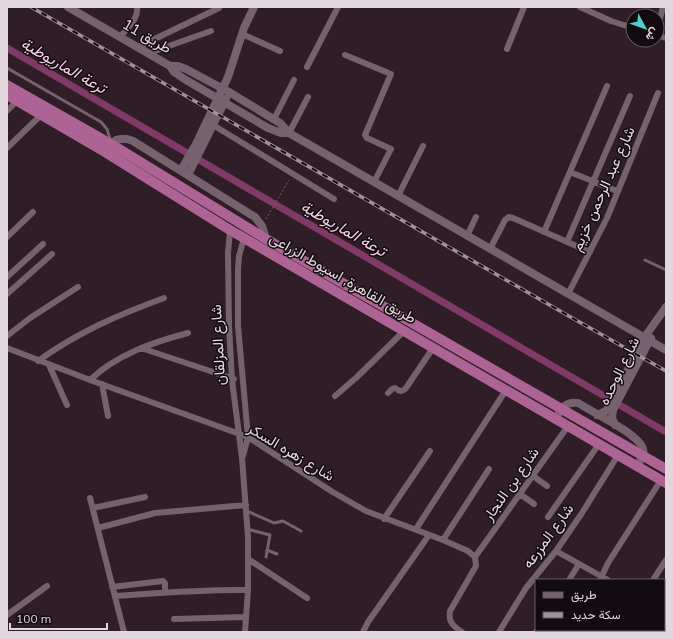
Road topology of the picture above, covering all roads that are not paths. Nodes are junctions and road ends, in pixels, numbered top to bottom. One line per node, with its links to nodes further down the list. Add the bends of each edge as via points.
1 (68, 7): 11 (street, طريق 11)
2 (138, 7): 11 (street, via 136,17)
3 (254, 7): 10 (street)
4 (338, 7): 18 (street)
5 (524, 7): 13 (street)
6 (580, 7): 8 (street)
7 (219, 8): 12 (street)
8 (625, 25)
9 (211, 31): 15 (street)
10 (242, 34): 14 (street); 23 (street)
11 (120, 37): 12 (street, طريق 11)
12 (138, 47): 15 (street, طريق 11)
13 (507, 49)
14 (280, 51)
15 (149, 53): 17 (street, طريق 11)
16 (345, 55): 41 (street, via 392,75 365,134 366,138 391,149)
17 (170, 66): 23 (street, طريق 11, via 186,69); 29 (street, طريق 11, via 174,72)
18 (308, 67)
19 (7, 68): 38 (lane, via 101,122 110,133)
20 (294, 80): 32 (street)
21 (7, 85): 38 (highway, طريق القاهرة, اسيوط الزراعى)
22 (607, 86): 40 (street)
23 (225, 90): 29 (street); 32 (street, طريق 11)
24 (658, 93): 43 (street, شارع عبد الرحمن خزيم)
25 (7, 95): 28 (highway, طريق القاهرة, اسيوط الزراعى)
26 (630, 96): 42 (street)
27 (308, 97): 34 (street)
28 (17, 101): 30 (street); 31 (highway, طريق القاهرة, اسيوط الزراعى)
29 (221, 101): 33 (street); 34 (street, طريق 11, via 268,128); 35 (street)
30 (7, 111)
31 (41, 115): 37 (street); 38 (highway, طريق القاهرة, اسيوط الزراعى)
32 (274, 119): 34 (street, طريق 11)
33 (214, 125): 35 (street); 45 (street)
34 (289, 133): 41 (street)
35 (199, 145): 39 (street)
36 (423, 146): 44 (street)
37 (7, 148)
38 (108, 148): 39 (street, via 116,140 127,139); 48 (highway, طريق القاهرة, اسيوط الزراعى); 55 (highway, طريق القاهرة, اسيوط الزراعى)
39 (186, 170): 55 (street, via 255,217 262,226)
40 (570, 172): 42 (street); 49 (street)
41 (374, 182): 44 (street)
42 (593, 182): 43 (street); 53 (street)
43 (617, 192): 57 (street, شارع عبد الرحمن خزيم)
44 (398, 196): 50 (street)
45 (334, 198)
46 (33, 212): 51 (street)
47 (476, 217): 50 (street)
48 (230, 230): 52 (highway, طريق القاهرة, اسيوط الزراعى); 58 (street, شارع المزلقان)
49 (544, 232): 53 (street); 56 (street, via 509,217)
50 (467, 236): 56 (street)
51 (7, 237)
52 (244, 238): 55 (highway, طريق القاهرة, اسيوط الزراعى); 60 (street, شارع المزلقان)
53 (567, 242): 57 (street)
54 (43, 244): 63 (street)
55 (265, 244): 71 (highway, طريق القاهرة, اسيوط الزراعى); 89 (highway, طريق القاهرة, اسيوط الزراعى)
56 (490, 249): 66 (street)
57 (590, 252): 66 (street, شارع عبد الرحمن خزيم)
58 (228, 253): 60 (street); 69 (street, شارع المزلقان)
59 (52, 254): 65 (street)
60 (239, 256): 70 (street, شارع المزلقان)
61 (645, 260): 62 (lane)
62 (666, 270)
63 (7, 276)
64 (78, 287): 73 (street)
65 (7, 294)
66 (568, 294): 74 (street)
67 (164, 298): 79 (street, via 75,336)
68 (666, 307): 74 (street, شارع الوحده)
69 (228, 326): 70 (street); 83 (street, شارع المزلقان)
70 (238, 326): 81 (street, شارع المزلقان)
71 (404, 331): 76 (highway, طريق القاهرة, اسيوط الزراعى); 87 (street)
72 (188, 333): 75 (street)
73 (7, 336)
74 (647, 340): 77 (street); 90 (street, شارع الوحده)
75 (141, 348): 82 (street, via 111,362); 83 (street)
76 (433, 348): 85 (highway, طريق القاهرة, اسيوط الزراعى); 86 (street, via 406,388 403,391 395,388)
77 (666, 350)
78 (9, 351): 79 (street, شارع زهره السكر)
79 (38, 361): 80 (street, شارع زهره السكر)
80 (49, 365): 82 (street, شارع زهره السكر); 88 (street)
81 (242, 378): 83 (street); 97 (street, شارع المزلقان)
82 (90, 380): 84 (street, شارع زهره السكر)
83 (232, 380): 96 (street, شارع المزلقان)
84 (102, 384): 92 (street); 96 (street, شارع زهره السكر)
85 (506, 390): 93 (highway, طريق القاهرة, اسيوط الزراعى); 119 (street)
86 (388, 393)
87 (335, 396)
88 (67, 405)
89 (561, 408): 91 (street, via 572,402 578,403); 93 (street); 101 (highway, طريق القاهرة, اسيوط الزراعى)
90 (610, 408): 91 (street, شارع الوحده); 94 (street, شارع الوحده)
91 (597, 414): 94 (street)
92 (108, 416)
93 (555, 419): 95 (highway, طريق القاهرة, اسيوط الزراعى)
94 (615, 425): 101 (street, via 635,438 643,449)
95 (568, 426): 98 (highway, طريق القاهرة, اسيوط الزراعى); 106 (street, شارع بن النجار)
96 (240, 435): 97 (street, شارع زهره السكر); 102 (street, شارع المزلقان)
97 (248, 437): 102 (street, شارع المزلقان); 116 (street, شارع زهره السكر, via 331,491)
98 (598, 444): 100 (highway, طريق القاهرة, اسيوط الزراعى); 115 (street)
99 (430, 451): 116 (street)
100 (618, 455): 103 (highway, طريق القاهرة, اسيوط الزراعى); 124 (street, شارع المزرعه)
101 (643, 456): 103 (street); 105 (highway, طريق القاهرة, اسيوط الزراعى)
102 (242, 458): 114 (street, شارع المزلقان)
103 (637, 466): 107 (highway, طريق القاهرة, اسيوط الزراعى)
104 (489, 469): 122 (street)
105 (666, 469)
106 (533, 476): 108 (street); 109 (street, شارع بن النجار)
107 (664, 481): 131 (street)
108 (547, 486)
109 (520, 494): 112 (street); 127 (street, شارع بن النجار)
110 (145, 497): 113 (street)
111 (90, 498): 113 (street)
112 (534, 504)
113 (93, 508): 117 (street)
114 (246, 508): 117 (street, via 155,513); 118 (street, شارع المزلقان); 120 (lane, via 274,523 283,522)
115 (548, 517)
116 (384, 519): 119 (street, شارع زهره السكر)
117 (98, 528): 135 (street)
118 (247, 529): 123 (lane, via 270,535); 128 (street, شارع المزلقان)
119 (416, 530): 121 (street, شارع زهره السكر)
120 (301, 531)
121 (429, 535): 122 (street, شارع زهره السكر); 145 (street)
122 (443, 540): 127 (street, شارع زهره السكر, via 468,551)
123 (268, 550): 125 (lane); 126 (lane)
124 (556, 551): 130 (street); 147 (street, شارع المزرعه, via 524,590)
125 (277, 554)
126 (266, 557)
127 (475, 557): 146 (street, via 474,571 449,616 453,626)
128 (248, 559): 136 (street, شارع المزلقان); 139 (street)
129 (666, 560): 133 (street)
130 (579, 564): 131 (street); 132 (street)
131 (601, 578)
132 (570, 579)
133 (654, 579)
134 (47, 586): 140 (street)
135 (112, 587): 137 (street, via 163,581); 138 (street)
136 (248, 590): 137 (street); 141 (street, شارع المزلقان)
137 (165, 592): 138 (street)
138 (115, 596): 143 (street)
139 (307, 598)
140 (7, 615)
141 (246, 617): 142 (street); 144 (street, شارع المزلقان)
142 (174, 619)
143 (124, 632)
144 (245, 632)
145 (363, 632)
146 (462, 632)
147 (499, 632)

